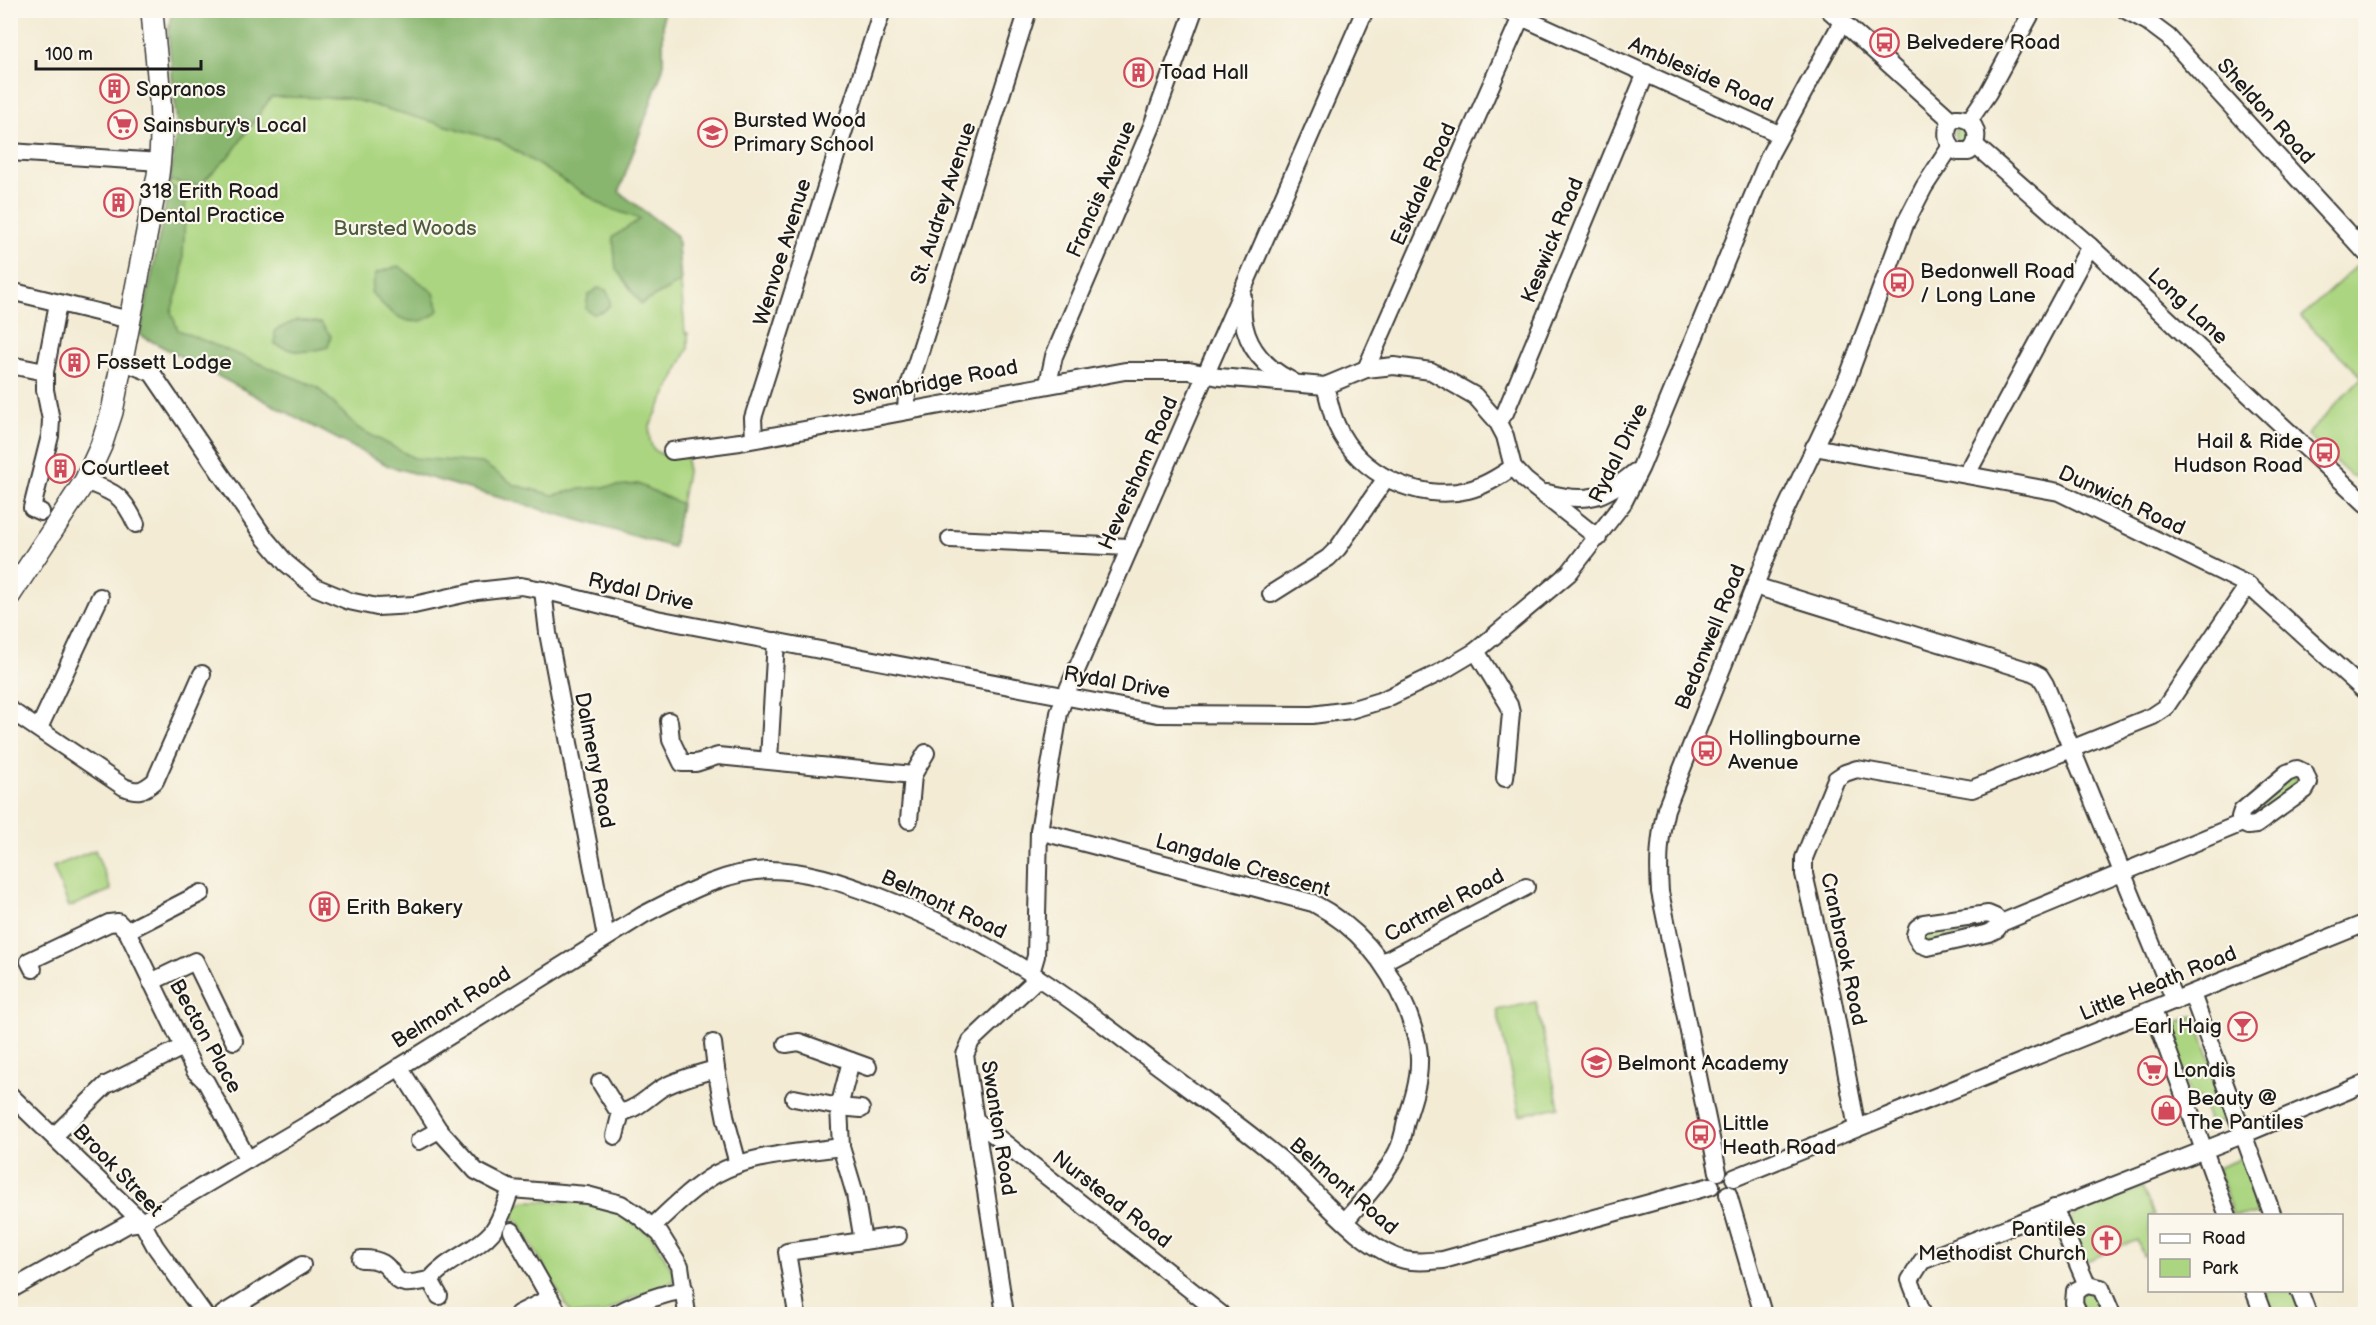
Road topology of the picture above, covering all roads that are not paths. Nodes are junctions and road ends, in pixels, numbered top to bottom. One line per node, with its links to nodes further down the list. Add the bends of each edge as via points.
1 (152, 10): 18 (main road, via 162,115)
2 (882, 10): 35 (street, Wenvoe Avenue, via 753,418)
3 (1028, 10): 33 (street, St. Audrey Avenue, via 907,393)
4 (1194, 10): 30 (street, Francis Avenue, via 1152,126 1053,356)
5 (1365, 10): 21 (street, Heversham Road)
6 (1829, 10): 10 (street)
7 (2033, 10): 13 (street)
8 (2125, 10): 20 (street, Sheldon Road, via 2168,37)
9 (1514, 14): 11 (street, Ambleside Road); 27 (street, Eskdale Road)
10 (1842, 22): 12 (street); 14 (street, Rydal Drive)
11 (1646, 73): 14 (street, Ambleside Road); 34 (street, Keswick Road, via 1505,413)
12 (1951, 120): 13 (street); 15 (street, via 1947,137)
13 (1970, 121): 16 (street)
14 (1779, 134): 39 (street, Rydal Drive)
15 (1951, 146): 16 (street, via 1959,152 1969,152); 36 (street, Bedonwell Road, via 1906,222 1848,377)
16 (1976, 146): 19 (street, Long Lane)
17 (10, 152): 18 (street)
18 (159, 162): 24 (main road)
19 (2090, 246): 40 (street); 44 (street, Long Lane)
20 (2366, 253)
21 (1244, 287): 29 (street, Heversham Road); 31 (street, via 1242,317 1253,350 1269,367)
22 (10, 291): 23 (street)
23 (58, 303): 24 (street); 28 (street)
24 (130, 320): 25 (main road)
25 (122, 361): 42 (main road, via 112,412); 52 (street, Rydal Drive, via 152,373 264,537 286,563 315,586 349,601 377,607 414,605 481,590 522,586)
26 (10, 365): 28 (street)
27 (1366, 369): 32 (street); 34 (street, via 1394,366 1431,371 1475,396)
28 (45, 372): 45 (street, via 50,436)
29 (1206, 374): 30 (street, Swanbridge Road, via 1189,370 1125,371); 31 (street, Swanbridge Road); 49 (street, Heversham Road)
30 (1048, 384): 33 (street, Swanbridge Road)
31 (1299, 384): 32 (street, Swanbridge Road)
32 (1325, 386): 41 (street, via 1336,425 1346,442 1358,457)
33 (906, 411): 35 (street, Swanbridge Road)
34 (1497, 421): 38 (street)
35 (754, 439): 37 (street, Swanbridge Road)
36 (1814, 447): 40 (street, Dunwich Road); 51 (street, Bedonwell Road)
37 (672, 451)
38 (1513, 467): 41 (street, via 1491,482 1447,493 1407,487); 43 (street)
39 (1641, 467): 43 (street, via 1618,486 1596,497 1567,499); 48 (street, Rydal Drive, via 1623,503)
40 (1967, 474): 50 (street, Dunwich Road, via 2059,492)
41 (1386, 478): 53 (street, via 1329,558)
42 (85, 481): 46 (street, via 113,492 127,505); 54 (main road)
43 (1540, 490): 48 (street)
44 (2363, 495)
45 (34, 513)
46 (136, 524)
47 (950, 538): 49 (street)
48 (1598, 538): 57 (street, Rydal Drive, via 1569,573)
49 (1129, 547): 60 (street, Heversham Road)
50 (2248, 585): 59 (street, Dunwich Road); 64 (street, Cranbrook Road, via 2165,708)
51 (1755, 586): 64 (street, via 2040,676); 113 (street, Bedonwell Road, via 1666,809 1658,856 1660,892)
52 (543, 590): 56 (street, Rydal Drive, via 657,619); 78 (street, Dalmeny Road)
53 (1271, 594)
54 (10, 595)
55 (100, 597): 63 (street)
56 (776, 641): 60 (street, Rydal Drive); 66 (street)
57 (1476, 651): 60 (street, Rydal Drive, via 1383,700 1312,715 1158,714); 68 (street, via 1511,713)
58 (202, 674): 63 (street, via 155,781 144,790 135,792 124,787)
59 (2366, 692)
60 (1065, 696): 71 (street, Heversham Road)
61 (10, 710): 63 (street)
62 (669, 721): 66 (street, via 682,763 718,756)
63 (39, 728)
64 (2071, 750): 72 (street); 102 (street, Cranbrook Road, via 1972,789 1857,769 1836,779 1804,858 1804,874)
65 (926, 753): 67 (street)
66 (769, 759): 67 (street)
67 (913, 775): 69 (street)
68 (1505, 778)
69 (909, 820)
70 (2241, 823): 72 (street)
71 (1039, 831): 79 (street, Langdale Crescent, via 1313,903 1357,932); 81 (street, Heversham Road)
72 (2121, 874): 75 (street); 84 (street)
73 (1526, 887): 79 (street, Cartmel Road)
74 (201, 893): 77 (street)
75 (2001, 922)
76 (2366, 923): 83 (street, Little Heath Road)
77 (127, 931): 80 (street, via 118,922 109,923 29,961); 82 (street, Becton Place)
78 (606, 938): 81 (street, Belmont Road, via 694,889 729,876 768,870 800,872 832,879 912,909); 91 (street, Belmont Road)
79 (1383, 962): 119 (street, Langdale Crescent, via 1415,1031 1420,1062 1398,1151 1376,1186)
80 (33, 969)
81 (1035, 975): 101 (street, Swanton Road, via 971,1041 965,1055); 119 (street, Belmont Road, via 1280,1159)
82 (151, 982): 86 (street, via 195,961); 89 (street, Becton Place)
83 (2192, 994): 84 (street, Little Heath Road); 104 (street)
84 (2175, 1001): 85 (street, Little Heath Road)
85 (2152, 1010): 102 (street, Little Heath Road); 109 (street)
86 (234, 1041)
87 (712, 1043): 93 (street)
88 (786, 1044): 90 (street, via 799,1042)
89 (183, 1047): 105 (street, via 106,1085); 110 (street, Becton Place)
90 (851, 1061): 92 (street); 98 (street)
91 (399, 1067): 103 (street); 110 (street, Belmont Road)
92 (868, 1067)
93 (716, 1069): 100 (street, via 688,1076); 111 (street)
94 (600, 1082): 100 (street)
95 (2366, 1083): 104 (street)
96 (10, 1095): 105 (street, Brook Street)
97 (795, 1098): 98 (street)
98 (839, 1107): 99 (street); 108 (street)
99 (861, 1109)
100 (621, 1112): 106 (street)
101 (975, 1119): 142 (street, Swanton Road); 143 (street, Nurstead Road)
102 (1857, 1128): 112 (street, Little Heath Road)
103 (439, 1130): 107 (street); 114 (street, via 476,1171 493,1173)
104 (2245, 1134): 109 (street); 118 (street)
105 (54, 1136): 120 (street, Brook Street)
106 (615, 1136)
107 (419, 1142)
108 (841, 1147): 111 (street); 124 (street)
109 (2204, 1149): 116 (street); 117 (street)
110 (249, 1160): 120 (street, Belmont Road)
111 (738, 1164): 121 (street, via 715,1174 687,1194)
112 (1734, 1178): 113 (street, via 1729,1173); 115 (street, via 1734,1188)
113 (1714, 1179): 115 (street, via 1718,1194); 119 (street, Belmont Road, via 1451,1258 1424,1262 1408,1261 1381,1250)
114 (511, 1189): 121 (street, via 607,1199 621,1204); 127 (street, via 492,1231 439,1268)
115 (1728, 1194): 144 (street)
116 (2054, 1208): 128 (street); 145 (street, via 1922,1262 1910,1280)
117 (2228, 1214)
118 (2273, 1214)
119 (1345, 1221)
120 (142, 1222): 129 (street, Belmont Road, via 128,1224); 135 (street, Brook Street)
121 (652, 1227): 130 (street, via 680,1266)
122 (512, 1231): 134 (street)
123 (898, 1236): 124 (street)
124 (863, 1241): 141 (street, via 787,1252)
125 (361, 1259): 127 (street, via 383,1262 405,1283)
126 (302, 1265): 136 (street)
127 (430, 1280): 133 (street)
128 (2087, 1285): 146 (street, via 2075,1292); 147 (street, via 2101,1288)
129 (10, 1290)
130 (685, 1290): 139 (street, via 640,1301); 140 (street)
131 (2255, 1292): 148 (street)
132 (2300, 1292): 149 (street)
133 (439, 1296)
134 (550, 1298): 137 (street); 138 (street)
135 (204, 1314)
136 (223, 1314)
137 (518, 1314)
138 (559, 1314)
139 (616, 1314)
140 (687, 1314)
141 (796, 1314)
142 (1005, 1314)
143 (1221, 1314)
144 (1763, 1314)
145 (1923, 1314)
146 (2079, 1314)
147 (2112, 1314)
148 (2263, 1314)
149 (2308, 1314)

